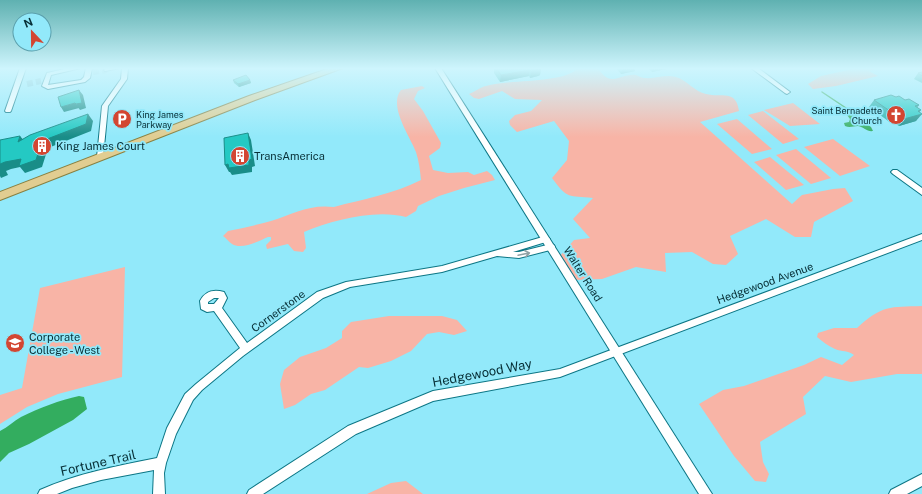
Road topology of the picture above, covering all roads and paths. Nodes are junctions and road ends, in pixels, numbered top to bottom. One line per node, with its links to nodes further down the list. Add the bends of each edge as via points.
1 (15, 91): 5 (street)
2 (116, 91): 6 (street, via 105,106)
3 (272, 91): 6 (main road)
4 (453, 91): 11 (street, Walter Road)
5 (8, 111)
6 (100, 156): 9 (main road)
7 (895, 172): 8 (street)
8 (922, 192)
9 (0, 196)
10 (922, 238): 14 (street, Hedgewood Avenue)
11 (549, 243): 13 (street, Cornerstone, via 519,256 497,253 442,269 349,284 320,295); 14 (street, Walter Road)
12 (216, 307): 13 (street)
13 (246, 349): 15 (street, Cornerstone, via 189,398 174,425)
14 (617, 350): 19 (street, Hedgewood Way, via 560,373 433,396 352,430); 20 (street, Walter Road)
15 (161, 463): 17 (street, Fortune Trail, via 82,479); 18 (street, Cornerstone)
16 (922, 480): 21 (street)
17 (44, 494)
18 (160, 494)
19 (253, 494)
20 (706, 494)
21 (895, 494)

